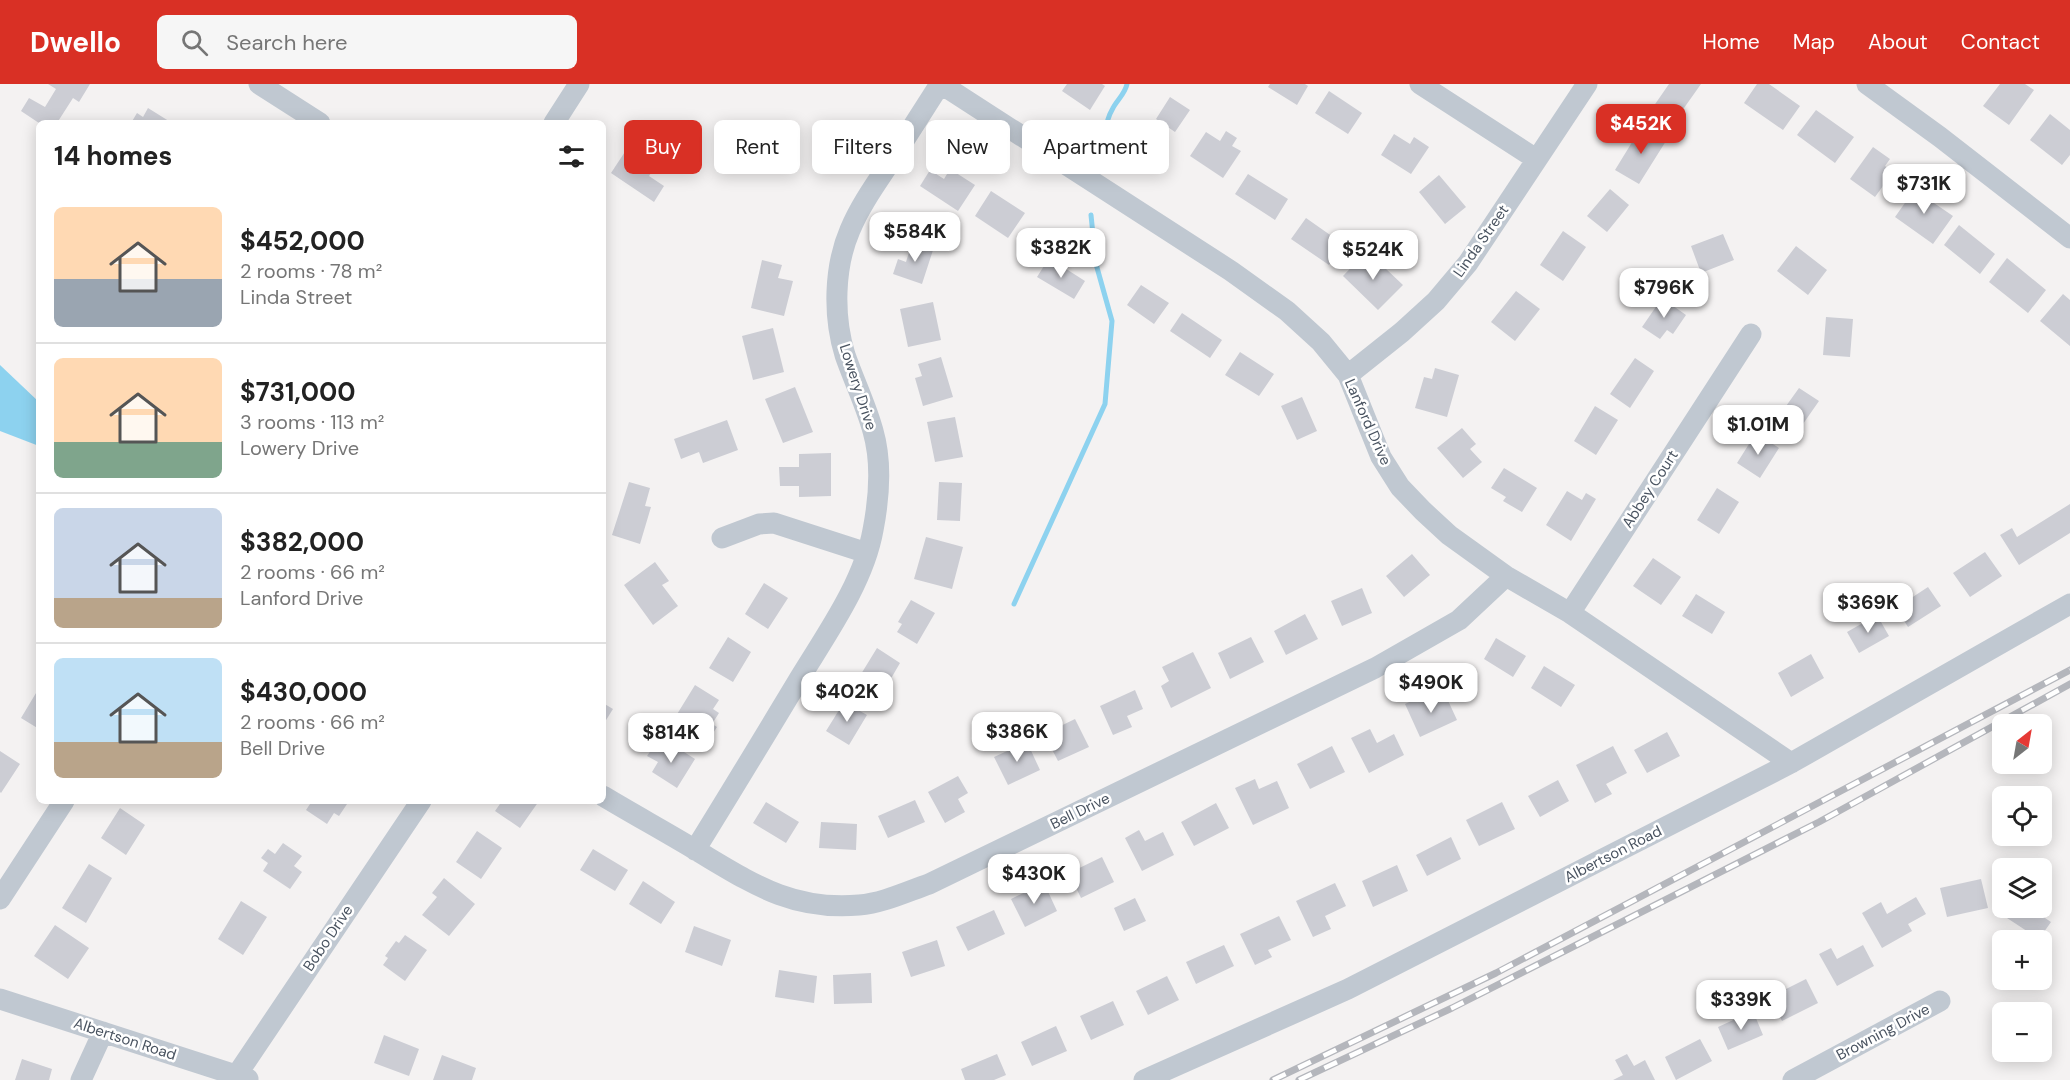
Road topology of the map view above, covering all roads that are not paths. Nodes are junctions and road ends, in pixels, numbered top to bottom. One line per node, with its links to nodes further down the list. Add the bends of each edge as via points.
1 (259, 84): 7 (street)
2 (579, 84): 8 (street)
3 (941, 84): 12 (street, Lanford Drive, via 1287,311 1321,342); 14 (street, Lowery Drive, via 863,203 841,258 837,289 839,324 845,353 874,433 878,465 878,503)
4 (1420, 84): 9 (street)
5 (1587, 84): 9 (street, Linda Street)
6 (1867, 84): 10 (street)
7 (315, 120)
8 (556, 120)
9 (1536, 159): 12 (street, Linda Street, via 1468,263 1436,301)
10 (2070, 238)
11 (1750, 334): 17 (street, Abbey Court)
12 (1348, 375): 15 (street, Lanford Drive, via 1381,458 1400,486 1449,535)
13 (722, 538): 14 (street, via 759,524 774,523)
14 (867, 554): 22 (street, Lowery Drive, via 825,637)
15 (1506, 576): 17 (street, Lanford Drive); 22 (street, Bell Drive, via 1459,620 1375,668 929,884 885,900 832,906 779,897)
16 (2070, 604): 18 (street, Albertson Road)
17 (1569, 613): 18 (street, Lanford Drive)
18 (1791, 763): 29 (street, Albertson Road, via 1348,989)
19 (606, 798): 22 (street, Bell Drive)
20 (62, 804): 23 (street)
21 (419, 804): 27 (street, Bobo Drive)
22 (695, 850)
23 (0, 899)
24 (0, 999): 26 (street, Albertson Road)
25 (1940, 1001): 30 (street, Browning Drive)
26 (104, 1032): 27 (street, Albertson Road); 28 (street)
27 (243, 1078)
28 (81, 1080)
29 (1144, 1080)
30 (1793, 1080)

